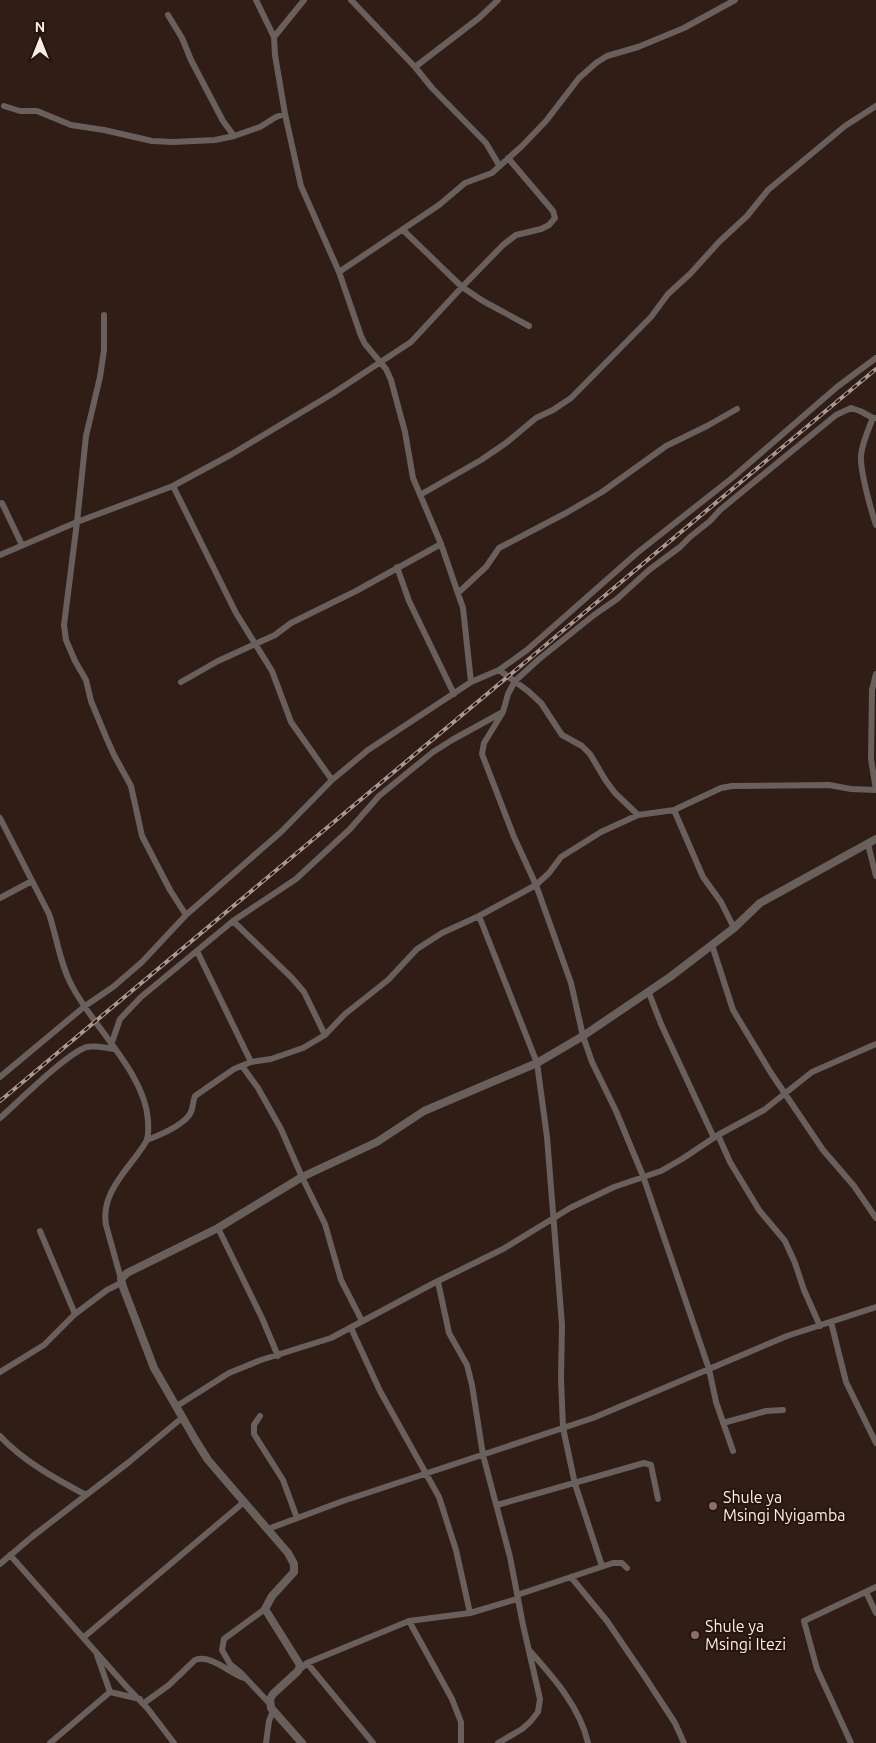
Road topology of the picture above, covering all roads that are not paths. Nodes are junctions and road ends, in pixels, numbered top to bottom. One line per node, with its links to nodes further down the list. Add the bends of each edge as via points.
1 (256, 0): 7 (street)
2 (304, 0): 7 (street)
3 (351, 0): 8 (street)
4 (498, 0): 8 (street)
5 (735, 0): 13 (street, via 684,28 596,63 579,78 546,121)
6 (168, 15): 12 (street)
7 (274, 36): 11 (street)
8 (415, 68): 14 (street, via 486,143)
9 (4, 106): 12 (street, via 20,111 37,111 71,125 152,141 192,142)
10 (876, 106): 25 (street, via 845,126 768,190 747,216 668,294 650,317 571,398 536,418 481,460)
11 (285, 114): 12 (street); 16 (street, via 301,186)
12 (234, 136)
13 (508, 158): 14 (street); 17 (street, via 553,211 555,218 541,229 516,235)
14 (499, 165): 15 (street, via 492,173 465,183)
15 (403, 230): 16 (street); 17 (street)
16 (339, 272): 21 (street, via 361,336)
17 (462, 287): 19 (street); 21 (street, via 411,342)
18 (104, 315): 27 (street, via 104,350 86,436)
19 (529, 326)
20 (876, 358): 35 (street, via 836,386 732,478 637,552 527,650)
21 (381, 362): 24 (street, via 262,437); 25 (street, via 391,380 413,478)
22 (738, 409): 33 (street, via 666,446 602,492 499,548 486,568)
23 (874, 418): 28 (street, via 861,458); 37 (street, via 851,408 836,415)
24 (173, 486): 27 (street); 34 (street, via 236,614)
25 (420, 495): 29 (street)
26 (2, 503): 30 (street)
27 (77, 522): 30 (street); 53 (street, via 64,625 66,640 86,680 114,755 131,786 142,836)
28 (876, 525)
29 (441, 544): 32 (street); 33 (street)
30 (22, 545): 31 (street)
31 (0, 555)
32 (397, 567): 34 (street); 40 (street, via 409,601)
33 (458, 593): 39 (street, via 463,608)
34 (256, 644): 38 (street); 42 (street, via 272,670 291,722)
35 (499, 670): 37 (street); 39 (street)
36 (876, 674): 43 (street, via 872,690 871,759)
37 (515, 681): 41 (street); 45 (street, via 541,703 562,735 590,754 610,787)
38 (181, 682)
39 (471, 682): 40 (street)
40 (454, 694): 42 (street, via 368,750)
41 (503, 712): 51 (street, via 484,743 482,754); 55 (street, via 433,752 379,796 303,874)
42 (332, 780): 53 (street, via 281,832)
43 (876, 790): 44 (street, via 829,785 732,786)
44 (674, 810): 45 (street); 56 (street, via 703,877)
45 (638, 816): 51 (street, via 601,832 562,857)
46 (0, 818): 50 (street)
47 (876, 839): 48 (street)
48 (868, 844): 49 (street); 56 (street, via 760,903)
49 (876, 876)
50 (32, 881): 52 (street); 60 (street, via 49,914 72,986)
51 (536, 885): 54 (street); 62 (street, via 571,983)
52 (0, 898)
53 (186, 915): 60 (street, via 142,962)
54 (479, 916): 61 (street, via 442,933 418,949); 66 (street)
55 (233, 921): 58 (street); 61 (street, via 304,992)
56 (734, 928): 57 (street)
57 (712, 945): 59 (street); 69 (street, via 733,1010)
58 (197, 950): 64 (street, via 125,1012); 65 (street)
59 (649, 993): 62 (street); 71 (street)
60 (85, 1006): 64 (street); 68 (street)
61 (325, 1035): 65 (street, via 303,1048)
62 (583, 1036): 66 (street); 73 (street)
63 (876, 1044): 69 (street, via 812,1072)
64 (113, 1047): 70 (street, via 80,1050); 72 (street, via 136,1081 144,1100 148,1118)
65 (251, 1062): 67 (street)
66 (537, 1063): 74 (street, via 424,1111 376,1142); 76 (street)
67 (242, 1066): 72 (street, via 198,1092 187,1118); 74 (street, via 270,1107)
68 (0, 1077)
69 (785, 1094): 71 (street, via 764,1110); 75 (street)
70 (0, 1118)
71 (716, 1136): 73 (street, via 682,1160); 85 (street, via 759,1210 784,1241)
72 (147, 1140): 79 (street, via 119,1179 106,1206 106,1225)
73 (643, 1176): 76 (street); 88 (street)
74 (302, 1177): 77 (street); 83 (street, via 324,1224 341,1280)
75 (876, 1218)
76 (553, 1219): 80 (street); 95 (street, via 562,1325)
77 (218, 1228): 79 (street, via 128,1273); 87 (street)
78 (40, 1230): 82 (street)
79 (122, 1281): 82 (street); 90 (street, via 154,1368)
80 (438, 1282): 83 (street); 99 (street, via 449,1332 467,1364)
81 (876, 1307): 84 (street)
82 (75, 1314): 89 (street, via 44,1344)
83 (362, 1321): 86 (street)
84 (831, 1322): 85 (street); 97 (street, via 846,1382)
85 (820, 1326): 88 (street, via 787,1336)
86 (351, 1328): 87 (street); 100 (street, via 380,1391)
87 (278, 1356): 90 (street, via 230,1373)
88 (709, 1369): 94 (street); 95 (street)
89 (0, 1372)
90 (177, 1406): 93 (street)
91 (783, 1410): 94 (street, via 766,1411)
92 (260, 1416): 106 (street, via 254,1425 254,1434 282,1480)
93 (183, 1417): 102 (street); 104 (street, via 208,1460)
94 (723, 1423): 98 (street)
95 (563, 1428): 99 (street); 101 (street)
96 (0, 1436): 102 (street, via 11,1448)
97 (876, 1443)
98 (733, 1451)
99 (483, 1455): 100 (street); 105 (street)
100 (426, 1474): 106 (street); 117 (street, via 449,1525)
101 (575, 1484): 103 (street, via 636,1464 649,1464); 105 (street); 110 (street)
102 (86, 1494): 108 (street)
103 (658, 1499)
104 (244, 1502): 107 (street); 120 (street)
105 (497, 1505): 115 (street)
106 (297, 1518): 107 (street)
107 (268, 1529): 116 (street, via 288,1553 295,1568)
108 (10, 1555): 109 (street); 120 (street)
109 (0, 1564)
110 (602, 1566): 111 (street, via 622,1563); 112 (street)
111 (627, 1568)
112 (571, 1577): 115 (street); 137 (street, via 607,1621 675,1723)
113 (876, 1587): 114 (street)
114 (866, 1592): 118 (street); 138 (street, via 804,1621 817,1669)
115 (517, 1597): 117 (street); 121 (street)
116 (265, 1609): 124 (street, via 300,1662); 125 (street, via 231,1633 222,1645 230,1664)
117 (470, 1612): 119 (street)
118 (876, 1613)
119 (409, 1621): 123 (street); 134 (street, via 452,1700 461,1722)
120 (84, 1637): 122 (street)
121 (528, 1648): 135 (street, via 540,1700 538,1712 522,1729); 136 (street, via 575,1709)
122 (95, 1649): 126 (street); 127 (street)
123 (307, 1663): 124 (street); 133 (street)
124 (298, 1671): 128 (street, via 273,1694)
125 (247, 1678): 127 (street, via 206,1659 199,1659 169,1686); 128 (street)
126 (110, 1692): 127 (street); 129 (street)
127 (142, 1701): 130 (street)
128 (271, 1707): 131 (street); 132 (street)
129 (50, 1743)
130 (174, 1743)
131 (266, 1743)
132 (302, 1743)
133 (373, 1743)
134 (461, 1743)
135 (498, 1743)
136 (588, 1743)
137 (684, 1743)
138 (851, 1743)

